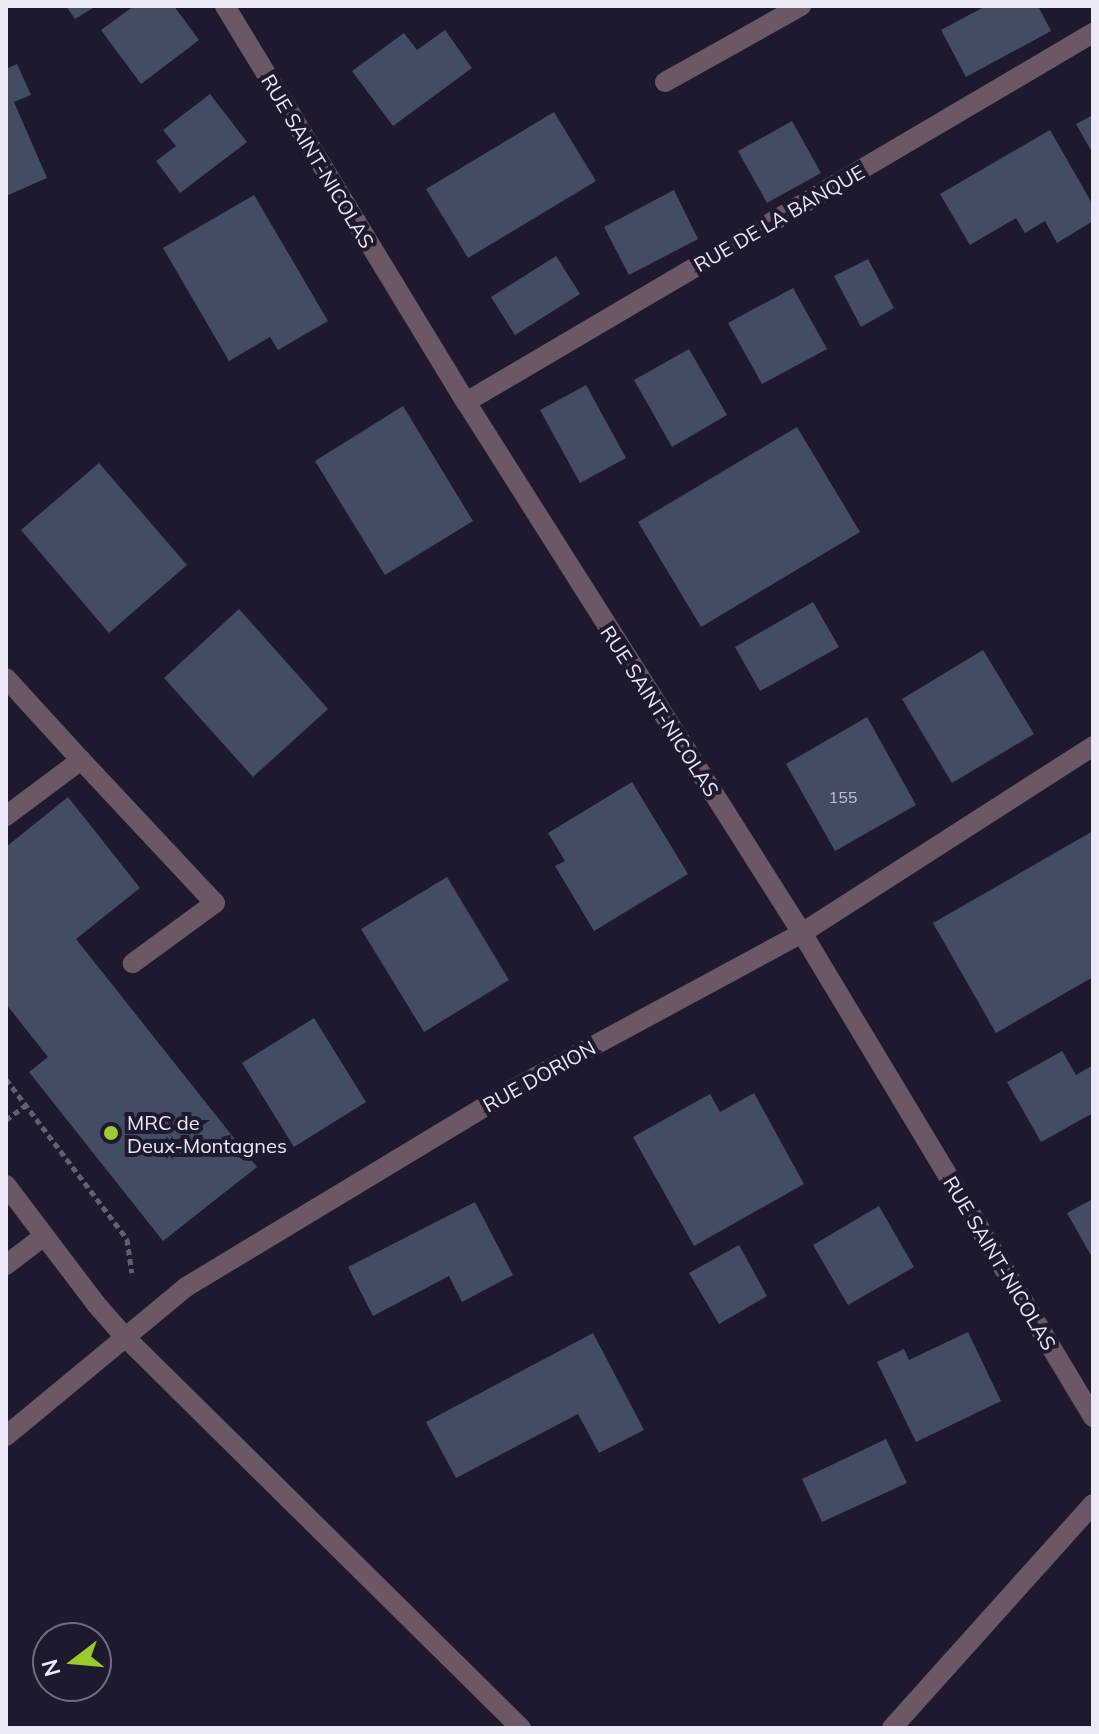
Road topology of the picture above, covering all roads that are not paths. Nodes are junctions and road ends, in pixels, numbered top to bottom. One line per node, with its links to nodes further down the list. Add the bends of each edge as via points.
1 (225, 6): 5 (street, RUE SAINT-NICOLAS)
2 (801, 6): 4 (street)
3 (1093, 33): 5 (street, RUE DE LA BANQUE)
4 (665, 82)
5 (466, 402): 10 (street, RUE SAINT-NICOLAS)
6 (6, 678): 8 (street)
7 (1093, 746): 10 (street, RUE DORION)
8 (81, 760): 9 (street); 11 (street, via 215,903)
9 (6, 816)
10 (802, 933): 15 (street, RUE DORION, via 521,1085 186,1287); 16 (street, RUE SAINT-NICOLAS)
11 (133, 963)
12 (6, 1185): 13 (street)
13 (44, 1236): 14 (street); 15 (street)
14 (6, 1265)
15 (124, 1336): 17 (street, RUE DORION); 19 (street)
16 (1093, 1417)
17 (6, 1436)
18 (1093, 1504): 20 (street)
19 (521, 1728)
20 (892, 1728)

